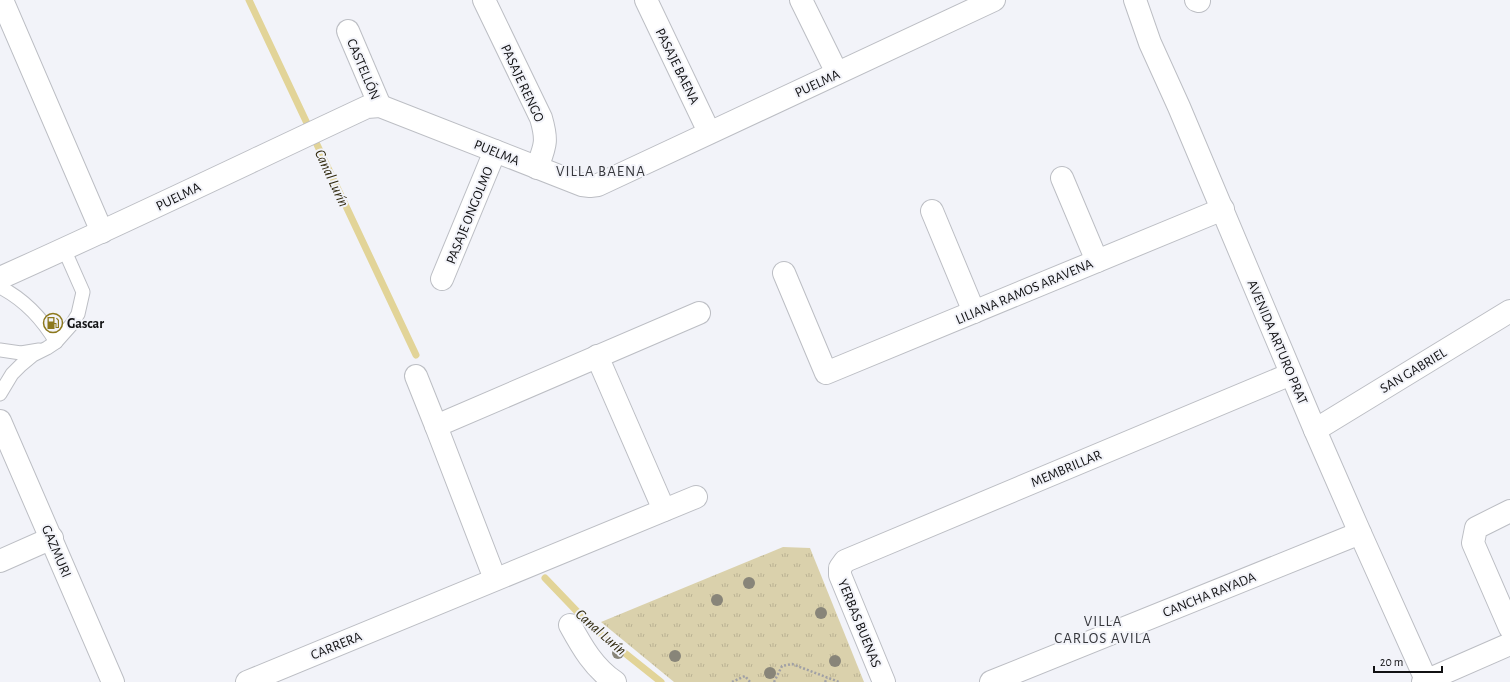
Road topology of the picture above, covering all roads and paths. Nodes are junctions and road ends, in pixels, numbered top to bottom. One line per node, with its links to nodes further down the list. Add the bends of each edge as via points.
1 (2, 0): 16 (street)
2 (484, 0): 12 (street, PASAJE RENGO, via 541,118 546,135)
3 (646, 0): 10 (street, PASAJE BAENA)
4 (801, 0): 8 (street)
5 (994, 0): 8 (street, PUELMA)
6 (1135, 0): 14 (street, AVENIDA ARTURO PRAT, via 1150,43)
7 (348, 31): 9 (street, CASTELLÓN)
8 (837, 73): 10 (street, PUELMA)
9 (380, 106): 11 (street, PUELMA); 16 (street, PUELMA, via 367,107)
10 (709, 132): 12 (street, PUELMA, via 598,185 582,185)
11 (495, 151): 12 (street, PUELMA); 21 (street, PASAJE ONGOLMO)
12 (537, 168)
13 (1062, 178): 18 (street)
14 (1223, 209): 18 (street, LILIANA RAMOS ARAVENA); 29 (street, AVENIDA ARTURO PRAT)
15 (932, 211): 24 (street)
16 (102, 232): 17 (street, PUELMA)
17 (64, 249): 20 (street, PUELMA); 26 (lane, via 83,292 78,314)
18 (1097, 260): 24 (street, LILIANA RAMOS ARAVENA)
19 (784, 273): 24 (street, LILIANA RAMOS ARAVENA, via 826,373)
20 (0, 278)
21 (442, 279)
22 (0, 287): 26 (lane, via 37,314 47,327)
23 (1510, 310): 34 (street, SAN GABRIEL)
24 (974, 312)
25 (699, 313): 28 (street)
26 (52, 345): 27 (lane, via 34,352); 31 (lane, via 20,365)
27 (0, 350)
28 (597, 356): 33 (street); 36 (street)
29 (1291, 374): 34 (street, AVENIDA ARTURO PRAT); 41 (street, MEMBRILLAR, via 849,559)
30 (416, 376): 33 (street)
31 (0, 394)
32 (0, 421): 39 (street, GAZMURI)
33 (436, 426): 42 (street)
34 (1315, 430): 38 (street, AVENIDA ARTURO PRAT)
35 (696, 497): 36 (street, CARRERA)
36 (664, 510): 42 (street, CARRERA)
37 (1510, 511): 44 (street, via 1476,528 1473,543)
38 (1360, 533): 56 (street, CANCHA RAYADA); 57 (street, AVENIDA ARTURO PRAT)
39 (52, 538): 40 (street); 47 (street, GAZMURI)
40 (0, 561)
41 (841, 565): 55 (street, YERBAS BUENAS, via 840,575)
42 (495, 579): 48 (street, CARRERA)
43 (570, 625): 49 (street, via 585,652 605,675)
44 (1510, 628)
45 (1510, 644): 57 (street)
46 (827, 678): 52 (path, via 792,664 782,666); 53 (path); 54 (path)
47 (113, 682)
48 (247, 682)
49 (615, 682)
50 (732, 682): 51 (path, via 745,676)
51 (750, 682)
52 (774, 682)
53 (825, 682)
54 (839, 682)
55 (884, 682)
56 (992, 682)
57 (1425, 682)

